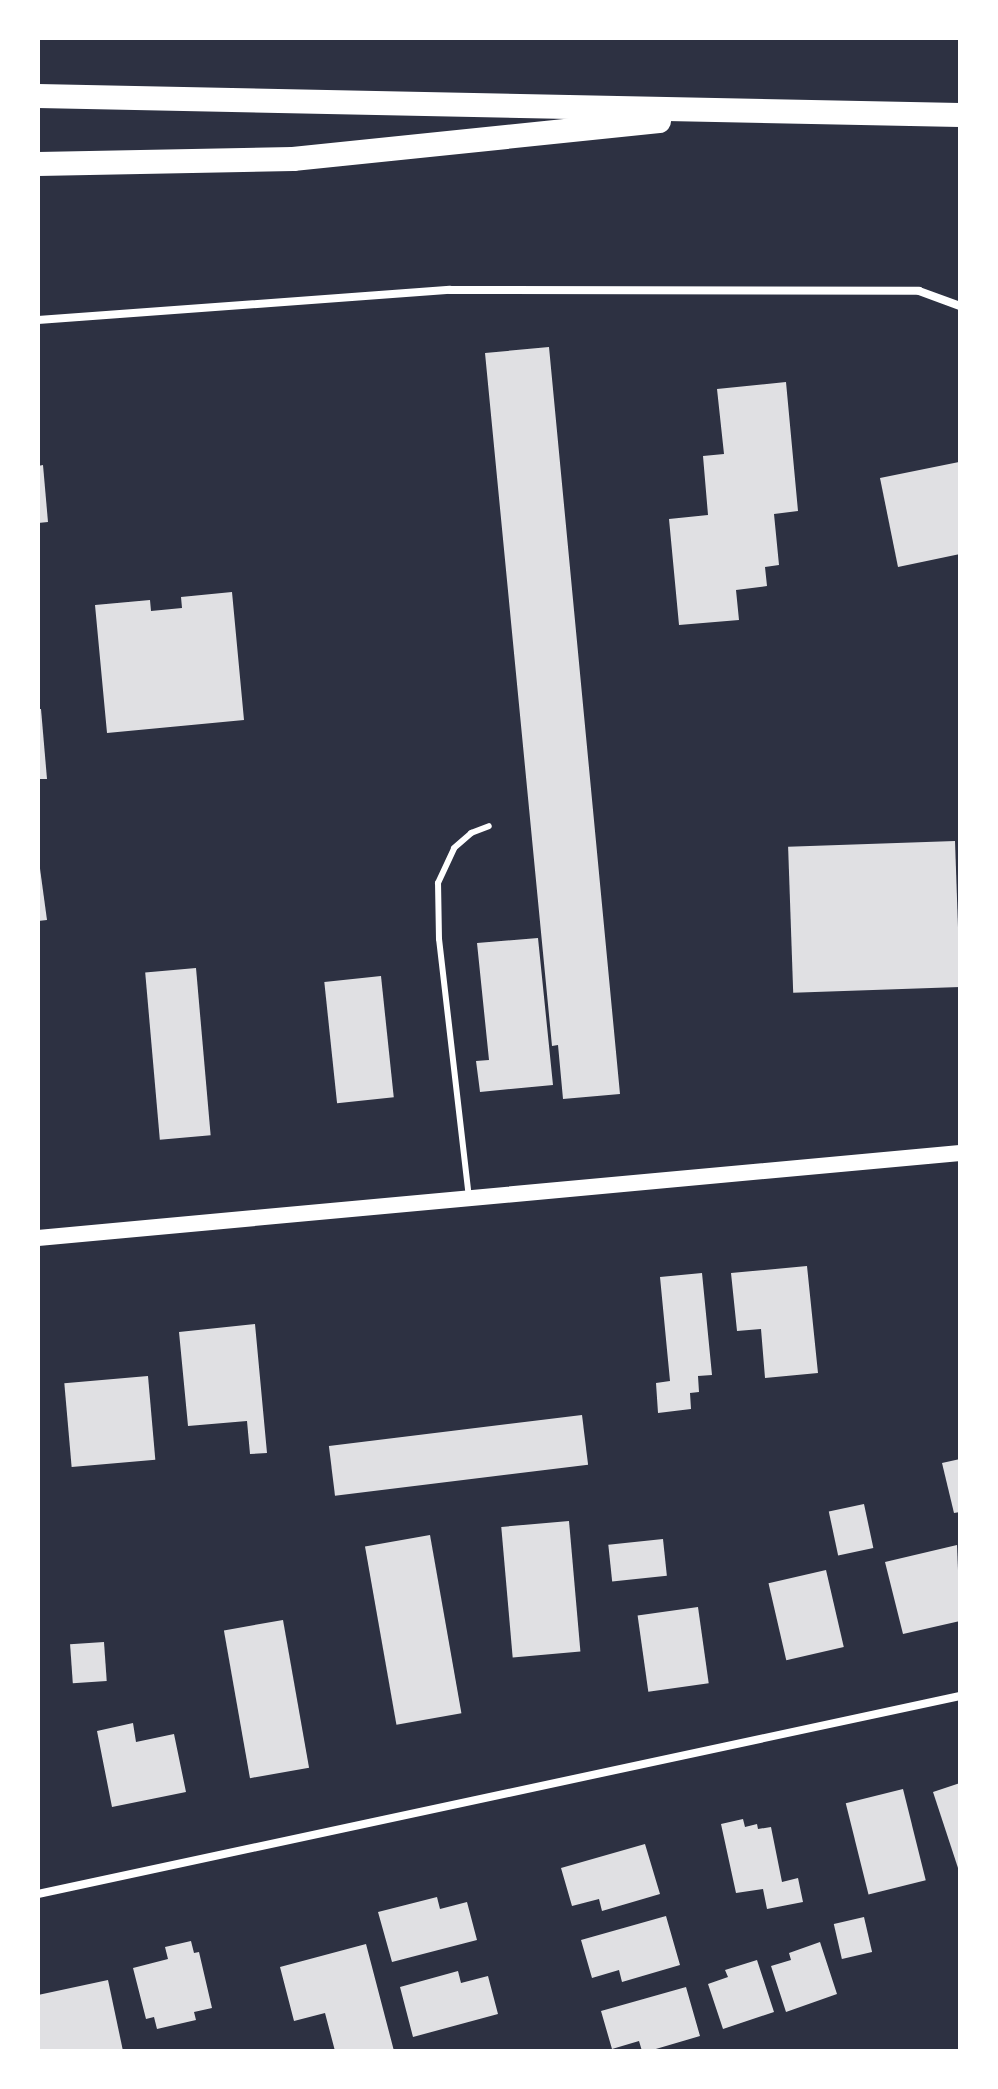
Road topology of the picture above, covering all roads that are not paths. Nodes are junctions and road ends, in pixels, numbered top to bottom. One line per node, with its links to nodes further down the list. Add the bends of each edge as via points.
1 (38, 96): 2 (highway)
2 (764, 110): 3 (highway); 4 (highway, via 293,159)
3 (960, 115)
4 (38, 164)
5 (960, 306): 6 (street, via 919,291 450,290)
6 (38, 320)
7 (489, 826): 9 (lane, via 454,848 438,883 439,939)
8 (960, 1153): 9 (main road)
9 (469, 1198): 10 (main road)
10 (38, 1238)
11 (960, 1696): 12 (street)
12 (38, 1894)

